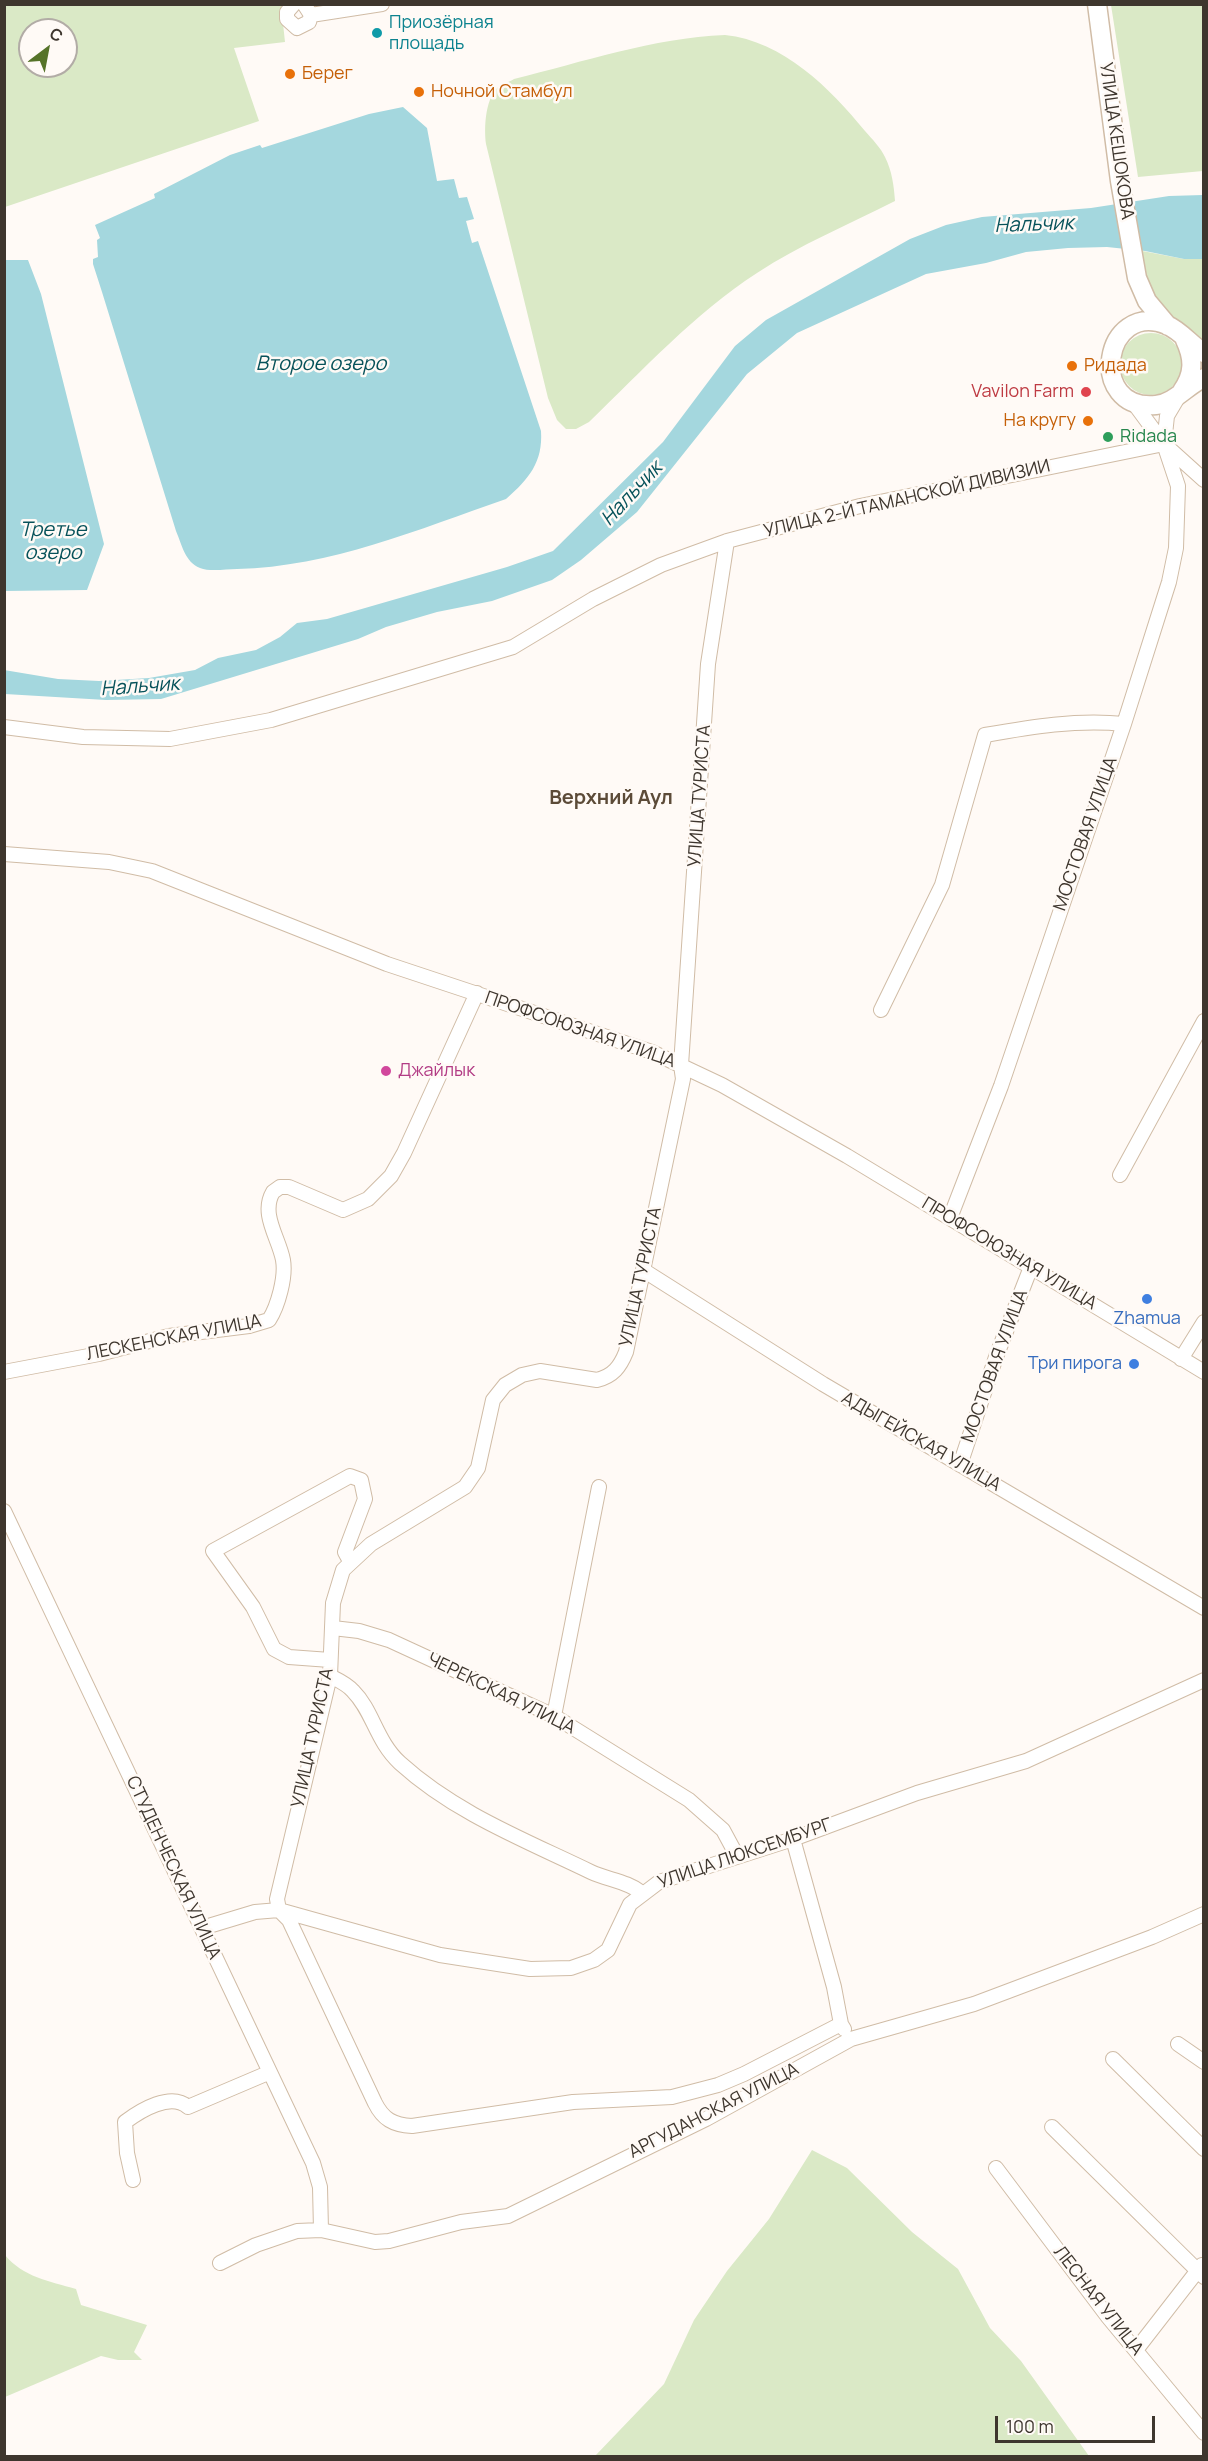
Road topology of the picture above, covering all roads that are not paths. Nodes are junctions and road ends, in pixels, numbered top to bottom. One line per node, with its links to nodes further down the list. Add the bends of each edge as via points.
1 (294, 4): 4 (street, via 287,12 291,25 304,27)
2 (382, 4): 4 (street)
3 (1097, 4): 5 (main road, УЛИЦА КЕШОКОВА)
4 (308, 10)
5 (1136, 273): 6 (main road, via 1147,301); 7 (main road, via 1135,313)
6 (1168, 326): 7 (main road, via 1147,322); 8 (main road)
7 (1127, 329): 12 (main road, via 1115,343 1109,361 1115,385)
8 (1185, 340): 9 (main road); 11 (main road, via 1192,367)
9 (1203, 353)
10 (1203, 378): 11 (main road)
11 (1181, 393): 12 (main road, via 1158,405); 13 (street, via 1167,417)
12 (1133, 402): 13 (street)
13 (1164, 444): 14 (street); 15 (street, УЛИЦА 2-Й ТАМАНСКОЙ ДИВИЗИИ, via 860,506); 16 (street, МОСТОВАЯ УЛИЦА, via 1178,486 1176,548)
14 (1203, 480)
15 (727, 541): 17 (street, УЛИЦА 2-Й ТАМАНСКОЙ ДИВИЗИИ, via 661,565 593,599 513,647 271,720 170,740 83,737); 22 (street, УЛИЦА ТУРИСТА, via 708,664)
16 (1124, 724): 20 (street, via 1071,723 985,735 942,885); 24 (street, МОСТОВАЯ УЛИЦА, via 1001,1086)
17 (4, 727)
18 (4, 854): 19 (street, ПРОФСОЮЗНАЯ УЛИЦА, via 109,862 152,871 387,964)
19 (477, 993): 22 (street, ПРОФСОЮЗНАЯ УЛИЦА, via 608,1036); 29 (street, ЛЕСКЕНСКАЯ УЛИЦА, via 404,1153 380,1189 343,1210 289,1187 273,1192 268,1210 284,1266 269,1320 169,1336)
20 (881, 1010)
21 (1203, 1021): 23 (street)
22 (681, 1065): 24 (street, ПРОФСОЮЗНАЯ УЛИЦА, via 771,1112); 26 (street, УЛИЦА ТУРИСТА, via 683,1079)
23 (1120, 1175)
24 (950, 1218): 25 (street, ПРОФСОЮЗНАЯ УЛИЦА)
25 (1031, 1267): 28 (street, ПРОФСОЮЗНАЯ УЛИЦА); 31 (street, МОСТОВАЯ УЛИЦА)
26 (643, 1270): 31 (street, АДЫГЕЙСКАЯ УЛИЦА); 34 (street, УЛИЦА ТУРИСТА, via 626,1352 611,1375 597,1380 540,1371 514,1378 493,1400 478,1468 465,1487 395,1527)
27 (1203, 1322): 28 (street)
28 (1182, 1359): 30 (street, ПРОФСОЮЗНАЯ УЛИЦА)
29 (4, 1372)
30 (1203, 1372)
31 (960, 1465): 35 (street, АДЫГЕЙСКАЯ УЛИЦА)
32 (599, 1487): 40 (street)
33 (4, 1511): 46 (street, СТУДЕНЧЕСКАЯ УЛИЦА)
34 (350, 1561): 36 (street, УЛИЦА ТУРИСТА, via 336,1587); 37 (street, via 345,1552 365,1491 361,1480 350,1476 213,1551 253,1607 274,1649 289,1657)
35 (1203, 1608)
36 (333, 1628): 37 (street, УЛИЦА ТУРИСТА); 40 (street, ЧЕРЕКСКАЯ УЛИЦА, via 389,1640)
37 (330, 1660): 38 (street, УЛИЦА ТУРИСТА)
38 (330, 1676): 43 (street, via 357,1695 391,1755 449,1800 483,1821); 44 (street, УЛИЦА ТУРИСТА, via 277,1899)
39 (1203, 1680): 41 (street, УЛИЦА ЛЮКСЕМБУРГ, via 1026,1761 917,1793)
40 (554, 1716): 42 (street, ЧЕРЕКСКАЯ УЛИЦА, via 689,1800 723,1830)
41 (793, 1839): 42 (street, УЛИЦА ЛЮКСЕМБУРГ); 47 (street)
42 (737, 1856): 43 (street, УЛИЦА ЛЮКСЕМБУРГ, via 667,1878)
43 (642, 1893): 44 (street, УЛИЦА ЛЮКСЕМБУРГ, via 630,1904 608,1950 586,1964 562,1970 440,1955)
44 (279, 1910): 46 (street, УЛИЦА ЛЮКСЕМБУРГ, via 255,1912); 47 (street, via 289,1920 378,2109 384,2118 404,2125 581,2101 672,2097 744,2074)
45 (1203, 1914): 48 (street, АРГУДАНСКАЯ УЛИЦА, via 974,2004)
46 (202, 1928): 52 (street, СТУДЕНЧЕСКАЯ УЛИЦА)
47 (841, 2024): 48 (street)
48 (850, 2038): 57 (street, АРГУДАНСКАЯ УЛИЦА, via 706,2119 508,2216 461,2222 389,2241 375,2242)
49 (1178, 2044): 51 (street)
50 (1113, 2059): 54 (street)
51 (1203, 2062)
52 (268, 2073): 56 (street, via 188,2107 179,2100 169,2101 125,2122); 57 (street, СТУДЕНЧЕСКАЯ УЛИЦА, via 317,2176)
53 (1052, 2127): 59 (street)
54 (1203, 2149)
55 (996, 2168): 60 (street, ЛЕСНАЯ УЛИЦА)
56 (134, 2180)
57 (321, 2230): 58 (street, АРГУДАНСКАЯ УЛИЦА, via 277,2237)
58 (220, 2263)
59 (1202, 2270): 60 (street)
60 (1136, 2350): 61 (street, ЛЕСНАЯ УЛИЦА)
61 (1203, 2433)

